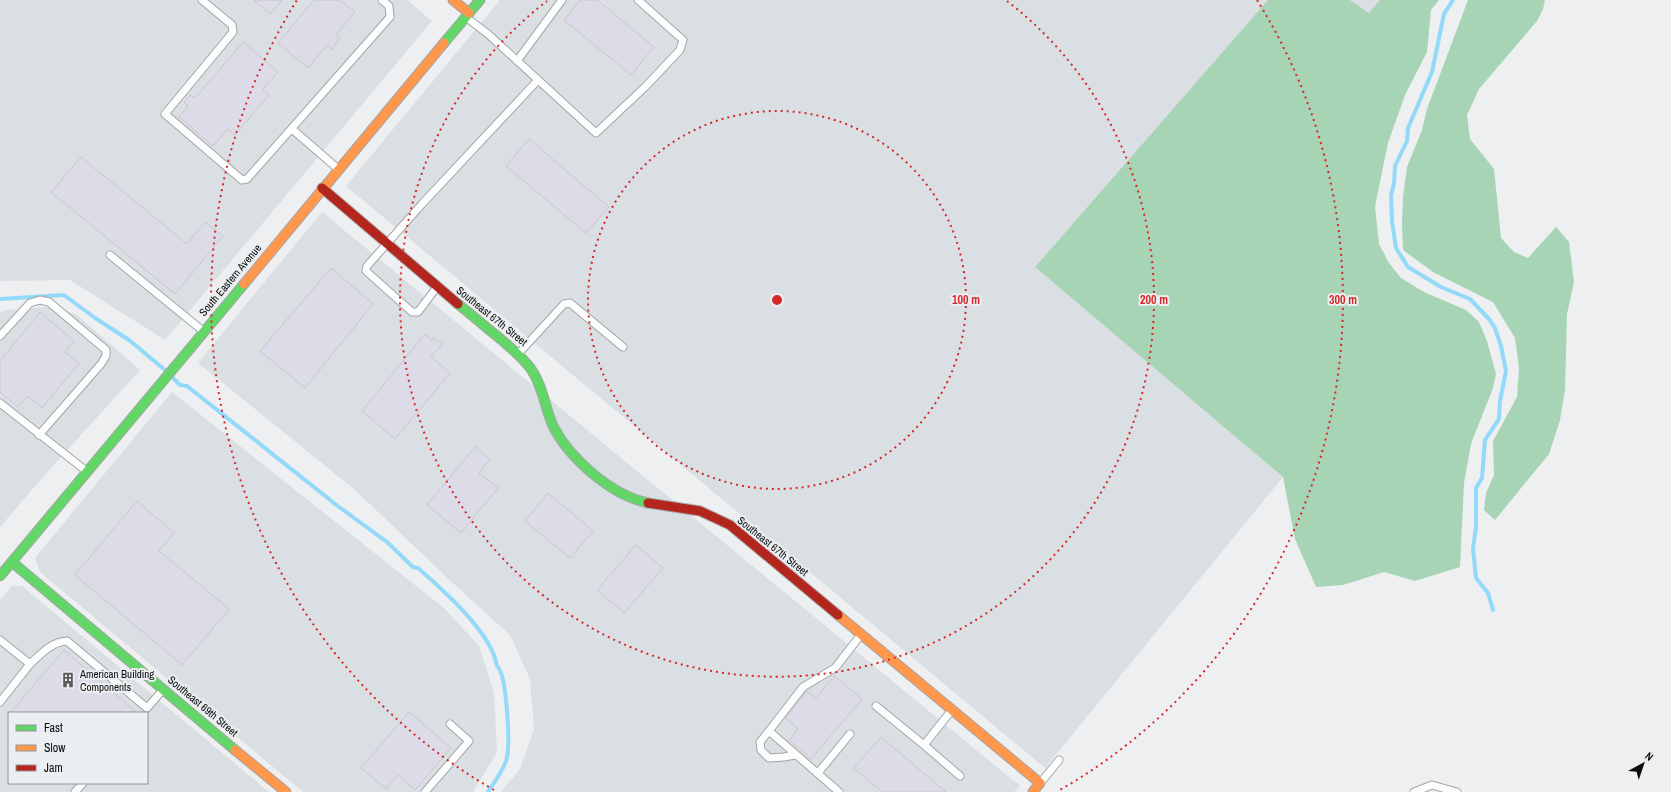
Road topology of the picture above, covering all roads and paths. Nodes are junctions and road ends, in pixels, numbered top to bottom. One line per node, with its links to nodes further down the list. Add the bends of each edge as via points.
1 (202, 0): 10 (lane, via 232,25 233,32 166,111 166,116 242,180 247,179)
2 (382, 0): 10 (lane, via 389,6 390,17)
3 (453, 0): 7 (street)
4 (480, 0): 7 (street, South Eastern Avenue)
5 (562, 0): 8 (lane)
6 (638, 0): 9 (lane, via 683,40 680,50 596,133)
7 (467, 15): 8 (lane); 11 (street, South Eastern Avenue)
8 (517, 61): 9 (lane)
9 (538, 80): 13 (lane)
10 (292, 129): 11 (lane)
11 (338, 168): 12 (street, South Eastern Avenue)
12 (322, 188): 13 (street, Southeast 67th Street); 16 (street, South Eastern Avenue)
13 (387, 244): 15 (street, Southeast 67th Street); 15 (lane, via 367,266 366,271 412,312 418,312)
14 (110, 255): 16 (lane)
15 (438, 287): 19 (street, Southeast 67th Street)
16 (204, 331): 22 (street, South Eastern Avenue)
17 (0, 336): 21 (lane, via 30,303 40,300 50,302 106,350 106,356 101,364)
18 (623, 347): 19 (lane, via 570,303 564,304)
19 (518, 354): 25 (street, Southeast 67th Street, via 540,384 554,425 565,446 615,491 634,500 700,511 730,525)
20 (0, 403): 21 (lane)
21 (39, 434): 22 (lane)
22 (87, 472): 23 (street, South Eastern Avenue)
23 (12, 562): 24 (street, South Eastern Avenue); 28 (street, Southeast 69th Street)
24 (0, 576)
25 (861, 634): 32 (street, Southeast 67th Street); 34 (lane, via 835,668 803,687)
26 (0, 640): 27 (lane)
27 (30, 664): 29 (lane); 31 (lane, via 51,645 67,641)
28 (164, 690): 31 (lane); 44 (street, Southeast 69th Street)
29 (0, 702)
30 (876, 706): 36 (lane)
31 (145, 710)
32 (952, 710): 36 (lane); 41 (street, Southeast 67th Street)
33 (450, 724): 45 (lane, via 469,741)
34 (769, 731): 37 (lane); 37 (lane, via 760,742 761,750 769,758)
35 (850, 734): 39 (lane)
36 (924, 745): 40 (lane)
37 (795, 754): 39 (lane)
38 (1059, 760): 41 (lane)
39 (818, 773): 46 (lane)
40 (960, 776)
41 (1040, 783): 47 (street)
42 (82, 784): 43 (lane)
43 (75, 792)
44 (286, 792)
45 (425, 792)
46 (840, 792)
47 (1032, 792)
48 (1414, 792): 49 (lane, via 1432,785)
49 (1457, 792)

